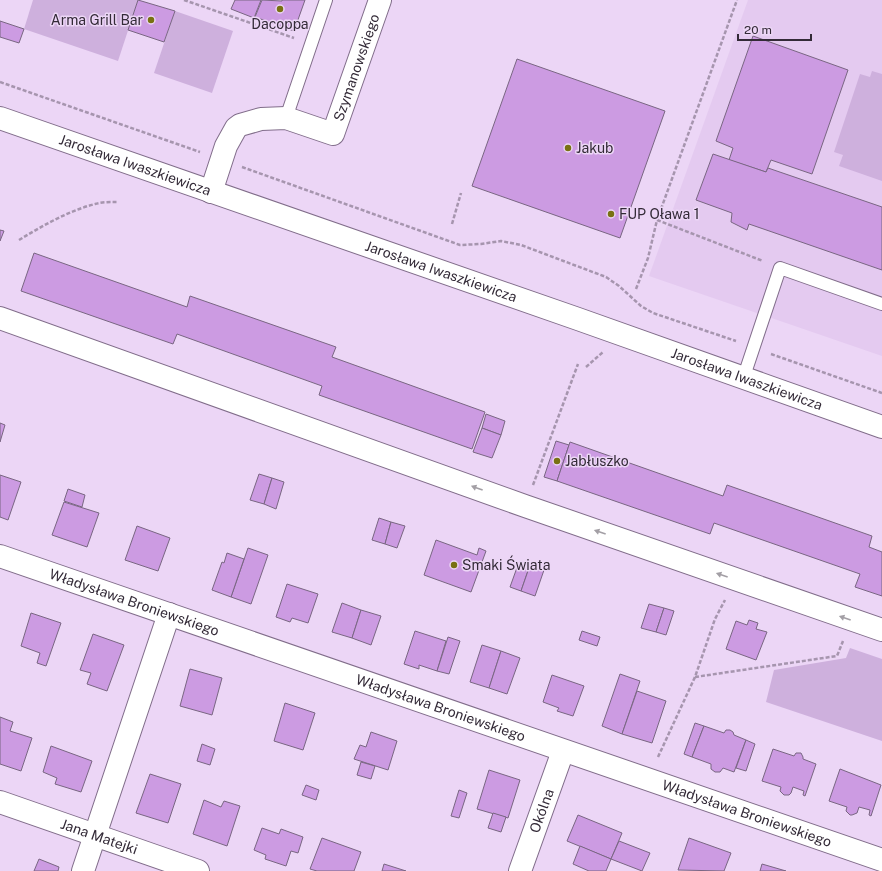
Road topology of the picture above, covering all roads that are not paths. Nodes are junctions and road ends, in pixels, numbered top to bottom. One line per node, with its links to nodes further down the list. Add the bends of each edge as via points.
1 (326, 0): 4 (lane)
2 (380, 0): 4 (street, Szymanowskiego, via 333,134)
3 (0, 118): 5 (street, Jarosława Iwaszkiewicza)
4 (286, 118): 5 (street, via 261,119 236,128 226,146)
5 (211, 192): 8 (street, Jarosława Iwaszkiewicza)
6 (882, 304): 8 (lane, via 780,268)
7 (0, 318): 12 (street, one-way to 7)
8 (743, 379): 9 (street, Jarosława Iwaszkiewicza)
9 (882, 427)
10 (0, 556): 11 (street, Władysława Broniewskiego)
11 (169, 614): 13 (street, Władysława Broniewskiego); 15 (street)
12 (882, 630)
13 (563, 751): 16 (street, Władysława Broniewskiego); 19 (street, Okólna)
14 (0, 802): 15 (street, Jana Matejki)
15 (95, 836): 17 (street); 18 (street, Jana Matejki)
16 (882, 860)
17 (83, 871)
18 (198, 871)
19 (520, 871)

